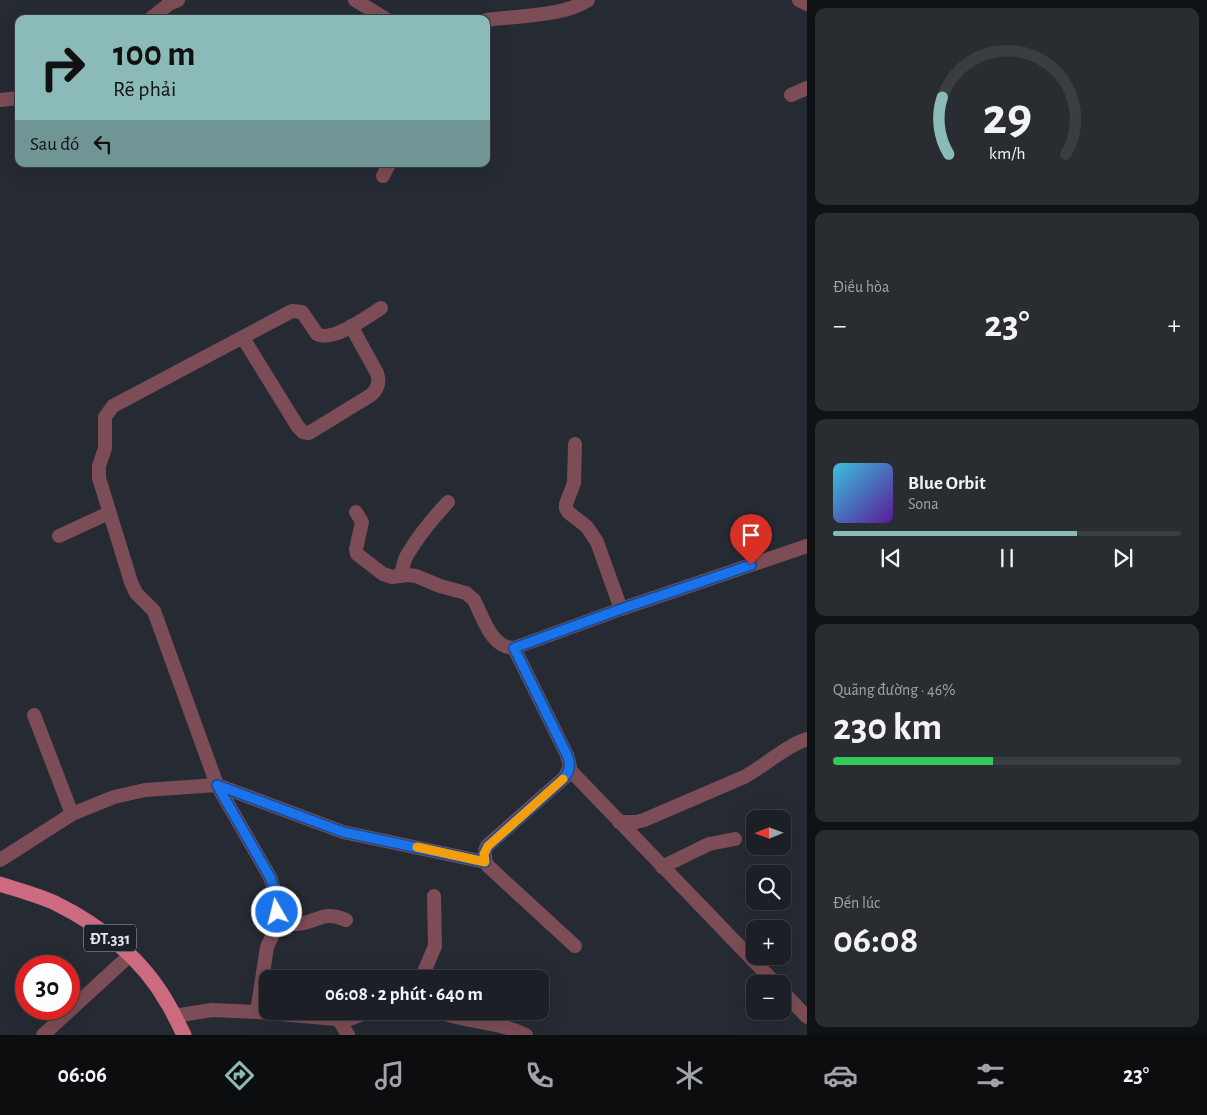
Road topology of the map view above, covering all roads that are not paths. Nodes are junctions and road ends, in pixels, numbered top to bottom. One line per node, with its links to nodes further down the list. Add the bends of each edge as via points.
1 (178, 0): 6 (street)
2 (355, 0): 7 (street)
3 (588, 0): 8 (street, via 559,11)
4 (799, 0): 5 (street)
5 (807, 4)
6 (155, 15)
7 (379, 15)
8 (490, 20)
9 (807, 88): 10 (street)
10 (792, 95)
11 (15, 98): 12 (street)
12 (0, 100)
13 (381, 308): 14 (street)
14 (351, 326): 15 (street, via 323,337 302,312 294,310); 15 (street, via 377,373 377,388 371,396 309,433 298,427)
15 (243, 338): 19 (street, via 110,409 105,417 105,448 98,472)
16 (574, 444): 23 (street, via 574,483 566,508 587,527 597,542)
17 (448, 502): 22 (street, via 406,556)
18 (356, 512): 22 (street, via 362,522 357,554 384,574)
19 (109, 513): 20 (street); 28 (street, via 133,588 154,611)
20 (59, 536)
21 (807, 546): 23 (street)
22 (399, 576): 24 (street, via 416,576 470,595 494,639 502,646)
23 (621, 609): 24 (street)
24 (514, 648): 27 (street, via 567,755)
25 (34, 715): 29 (street)
26 (807, 739): 30 (street, via 744,777 644,820)
27 (569, 769): 30 (street); 33 (street, via 562,780 488,846)
28 (217, 785): 29 (street, via 129,793); 33 (street, via 343,832); 37 (street, via 270,877)
29 (72, 814): 32 (street)
30 (619, 822): 34 (street)
31 (735, 839): 34 (street, via 709,844)
32 (0, 860)
33 (485, 862): 39 (street)
34 (662, 868): 42 (street)
35 (0, 884): 40 (main road, ĐT.331, via 54,902 87,921)
36 (434, 896): 41 (street, via 435,946)
37 (277, 920): 38 (street, via 297,924 331,915); 44 (street, via 266,947)
38 (346, 920)
39 (575, 946)
40 (130, 955): 45 (main road, ĐT.331, via 168,1003); 49 (street)
41 (425, 970)
42 (767, 975)
43 (791, 1000): 46 (street)
44 (257, 1012): 45 (street, via 212,1010)
45 (174, 1016): 50 (main road, ĐT.331)
46 (807, 1017)
47 (339, 1020): 51 (street)
48 (468, 1020): 52 (street)
49 (43, 1035)
50 (184, 1035)
51 (348, 1035)
52 (526, 1035)

